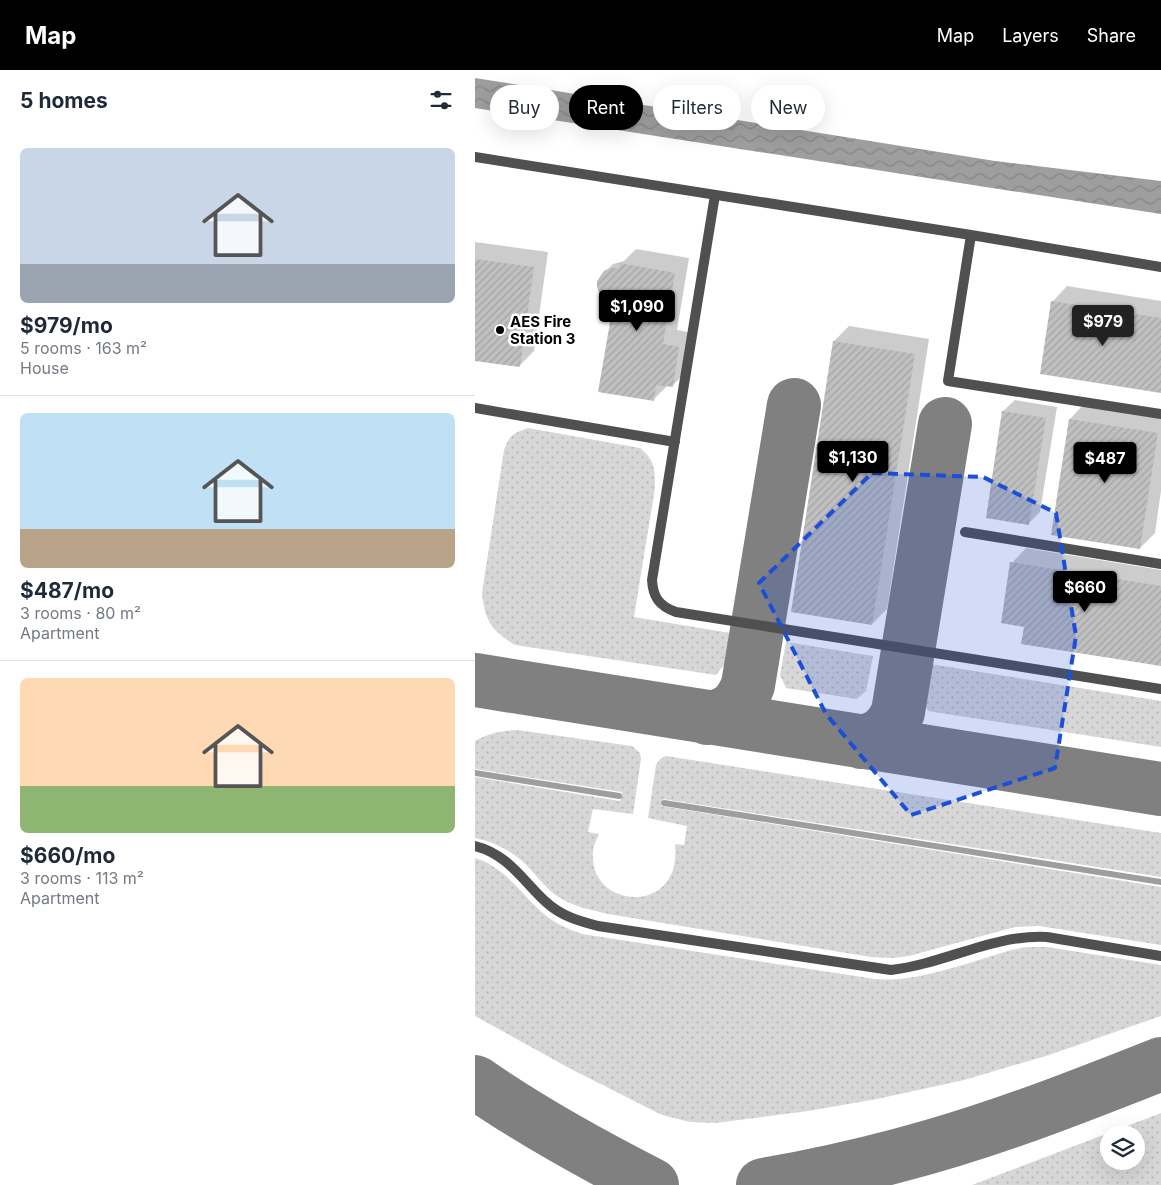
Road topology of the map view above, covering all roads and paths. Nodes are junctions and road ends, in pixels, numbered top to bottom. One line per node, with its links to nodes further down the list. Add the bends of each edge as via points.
1 (475, 157): 2 (lane)
2 (715, 195): 3 (lane); 7 (lane)
3 (971, 235): 4 (lane); 6 (lane, via 948,381)
4 (1161, 267)
5 (475, 408): 7 (lane)
6 (1161, 414)
7 (675, 442): 10 (lane, via 652,580 657,601 665,609)
8 (965, 532): 9 (lane)
9 (1161, 564)
10 (1161, 689)
11 (475, 846): 12 (lane, via 500,856 562,914 598,926 891,970 910,968 1028,936)
12 (1161, 956)

